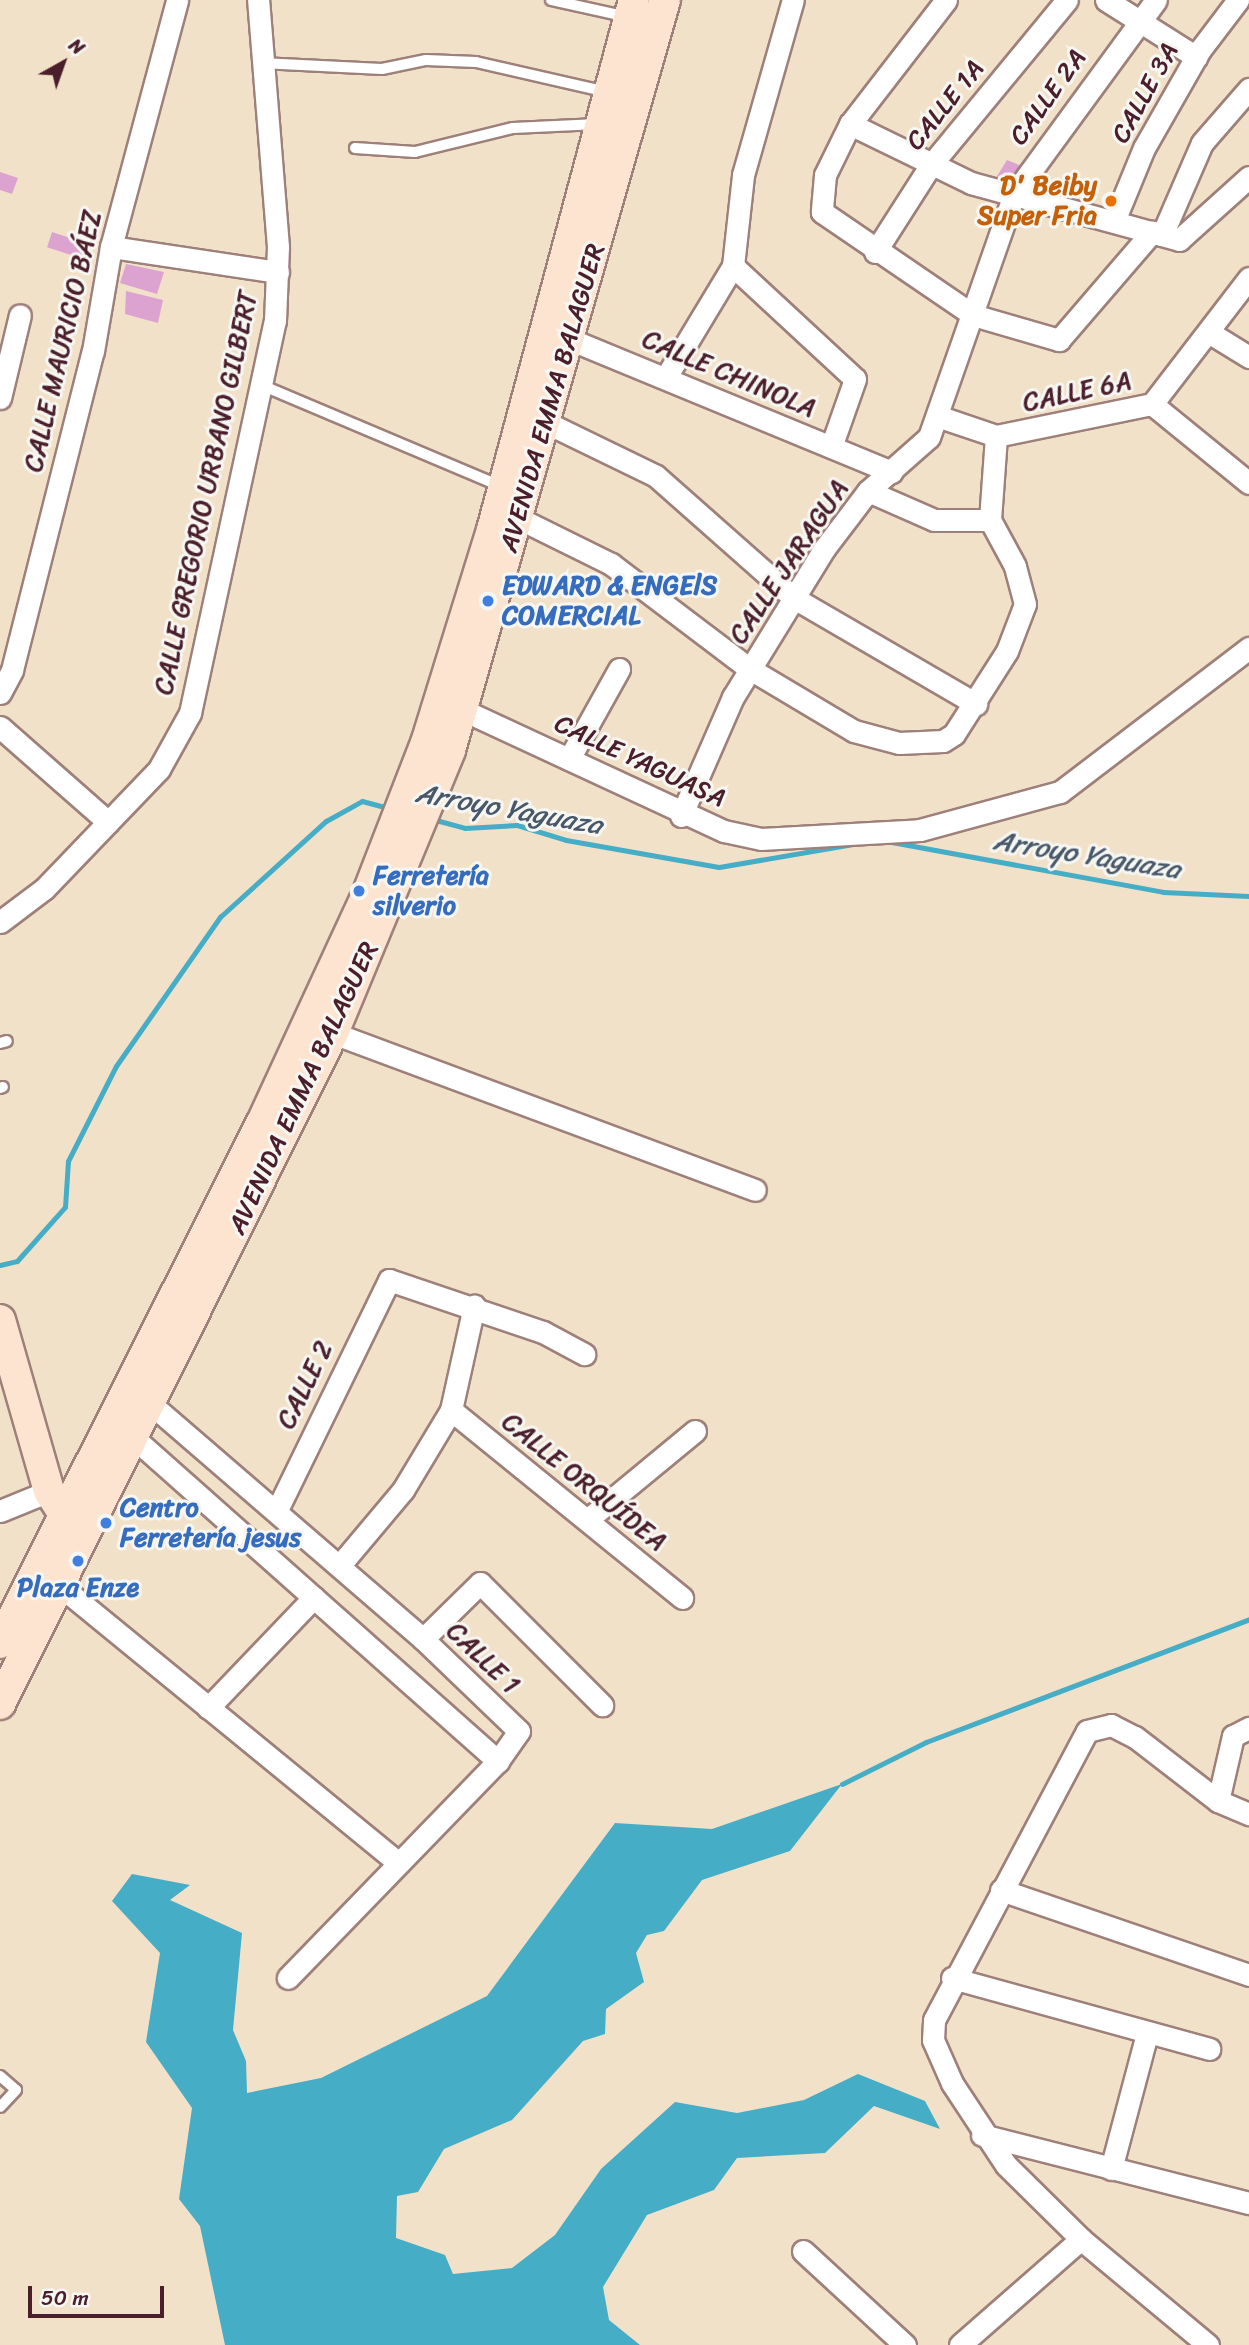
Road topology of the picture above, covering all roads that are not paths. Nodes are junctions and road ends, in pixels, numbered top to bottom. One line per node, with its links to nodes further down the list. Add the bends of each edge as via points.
1 (177, 0): 25 (street, CALLE MAURICIO BÁEZ)
2 (258, 0): 14 (street, CALLE GREGORIO URBANO GILBERT)
3 (551, 0): 11 (lane)
4 (665, 0): 33 (street, AVENIDA EMMA BALAGUER)
5 (793, 0): 27 (street, via 743,175)
6 (946, 0): 18 (street)
7 (1067, 0): 20 (street, CALLE 1A)
8 (1106, 0): 12 (street)
9 (1156, 0): 12 (street, CALLE 2A)
10 (1238, 0): 13 (street, CALLE 3A)
11 (631, 9): 16 (street, AVENIDA EMMA BALAGUER)
12 (1138, 23): 13 (street); 22 (street, CALLE 2A)
13 (1196, 57): 23 (street, CALLE 3A, via 1144,148)
14 (261, 63): 16 (lane, via 382,69 426,60 476,62); 28 (street, CALLE GREGORIO URBANO GILBERT)
15 (1249, 89): 24 (street, via 1202,143)
16 (607, 92): 17 (street, AVENIDA EMMA BALAGUER)
17 (598, 124): 19 (lane, via 513,128 415,152); 33 (street, AVENIDA EMMA BALAGUER)
18 (850, 124): 20 (street); 26 (street, via 825,175 822,212)
19 (355, 148)
20 (930, 166): 22 (street); 26 (street, CALLE 1A)
21 (1249, 177): 24 (street)
22 (1014, 194): 23 (street); 31 (street, CALLE 2A)
23 (1114, 221): 24 (street)
24 (1164, 236): 31 (street, via 1059,340)
25 (111, 247): 28 (street); 53 (street, CALLE MAURICIO BÁEZ, via 93,351 12,670)
26 (875, 252): 31 (street)
27 (733, 266): 35 (street); 42 (street, via 855,379)
28 (278, 272): 36 (street, CALLE GREGORIO URBANO GILBERT, via 275,321)
29 (1249, 278): 32 (street, CALLE 6A)
30 (20, 315): 37 (street)
31 (973, 315): 39 (street, CALLE JARAGUA)
32 (1210, 333): 34 (street); 38 (street, CALLE 6A)
33 (557, 334): 35 (street, CALLE CHINOLA); 40 (street, AVENIDA EMMA BALAGUER); 45 (street, AVENIDA EMMA BALAGUER)
34 (1249, 357)
35 (666, 377): 42 (street, CALLE CHINOLA)
36 (259, 384): 45 (lane, via 417,456); 60 (street, CALLE GREGORIO URBANO GILBERT, via 190,713 159,769)
37 (0, 398)
38 (1152, 404): 41 (street, CALLE 6A); 44 (street)
39 (940, 417): 41 (street, CALLE 6A); 43 (street, CALLE JARAGUA, via 914,457)
40 (545, 422): 47 (street, AVENIDA EMMA BALAGUER); 49 (street, via 656,476)
41 (996, 436): 48 (street)
42 (831, 447): 43 (street, CALLE CHINOLA)
43 (892, 472): 46 (street, CALLE JARAGUA)
44 (1249, 483)
45 (504, 486): 57 (street, AVENIDA EMMA BALAGUER)
46 (868, 491): 48 (street, via 934,520); 49 (street, CALLE JARAGUA)
47 (516, 517): 52 (street, via 611,564); 55 (street, AVENIDA EMMA BALAGUER)
48 (990, 520): 54 (street, via 1015,566 1025,604 1007,651)
49 (794, 598): 52 (street, CALLE JARAGUA); 54 (street)
50 (1249, 648): 59 (street, CALLE YAGUASA, via 1060,792 906,830 761,839)
51 (619, 669): 58 (street)
52 (750, 669): 54 (street, via 854,731 899,743 943,741); 59 (street, CALLE JARAGUA)
53 (0, 693)
54 (976, 704)
55 (463, 710): 57 (street, AVENIDA EMMA BALAGUER); 58 (street, CALLE YAGUASA)
56 (0, 727): 60 (street)
57 (438, 745): 61 (street, AVENIDA EMMA BALAGUER)
58 (569, 759): 59 (street, CALLE YAGUASA)
59 (681, 816)
60 (108, 822): 62 (street, CALLE GREGORIO URBANO GILBERT, via 44,889)
61 (378, 899): 63 (street, AVENIDA EMMA BALAGUER); 64 (street, AVENIDA EMMA BALAGUER)
62 (0, 922)
63 (333, 1033): 64 (street, AVENIDA EMMA BALAGUER); 65 (street)
64 (275, 1123): 69 (street, AVENIDA EMMA BALAGUER); 73 (street, AVENIDA EMMA BALAGUER)
65 (755, 1190)
66 (474, 1306): 68 (street); 70 (street); 74 (street, CALLE 2, via 396,1279 384,1284)
67 (0, 1320): 73 (street)
68 (584, 1354)
69 (152, 1405): 72 (street, AVENIDA EMMA BALAGUER); 74 (street, CALLE 1)
70 (451, 1410): 76 (street, CALLE ORQUÍDEA); 78 (street, via 403,1490)
71 (695, 1431): 76 (street)
72 (134, 1438): 77 (street, AVENIDA EMMA BALAGUER); 80 (street)
73 (55, 1503): 75 (street); 77 (street); 83 (street, AVENIDA EMMA BALAGUER)
74 (276, 1510): 78 (street, CALLE 1)
75 (0, 1511)
76 (587, 1520): 81 (street, CALLE ORQUÍDEA)
77 (82, 1539): 79 (street, AVENIDA EMMA BALAGUER)
78 (340, 1565): 82 (street, CALLE 1)
79 (59, 1585): 84 (street, AVENIDA EMMA BALAGUER); 86 (street)
80 (314, 1597): 86 (street); 88 (street)
81 (682, 1598)
82 (423, 1639): 85 (street, via 480,1583); 88 (street, CALLE 1, via 519,1731)
83 (0, 1643)
84 (0, 1704)
85 (601, 1705)
86 (208, 1708): 91 (street)
87 (1249, 1728): 89 (street, via 1233,1736)
88 (498, 1761): 91 (street, CALLE 1)
89 (1218, 1801): 90 (street); 92 (street, via 1135,1737 1097,1724 1078,1744)
90 (1249, 1814)
91 (399, 1863): 94 (street, CALLE 1)
92 (1001, 1890): 93 (street); 95 (street)
93 (1249, 1975)
94 (288, 1978)
95 (952, 1979): 96 (street); 100 (street, via 933,2020 933,2040)
96 (1147, 2034): 97 (street); 101 (street)
97 (1209, 2049)
98 (0, 2076): 99 (lane, via 16,2090)
99 (0, 2107)
100 (982, 2135): 101 (street); 103 (street)
101 (1111, 2169): 102 (street)
102 (1249, 2203)
103 (1081, 2239): 106 (street); 107 (street)
104 (803, 2251): 105 (street)
105 (905, 2345)
106 (960, 2345)
107 (1208, 2345)

